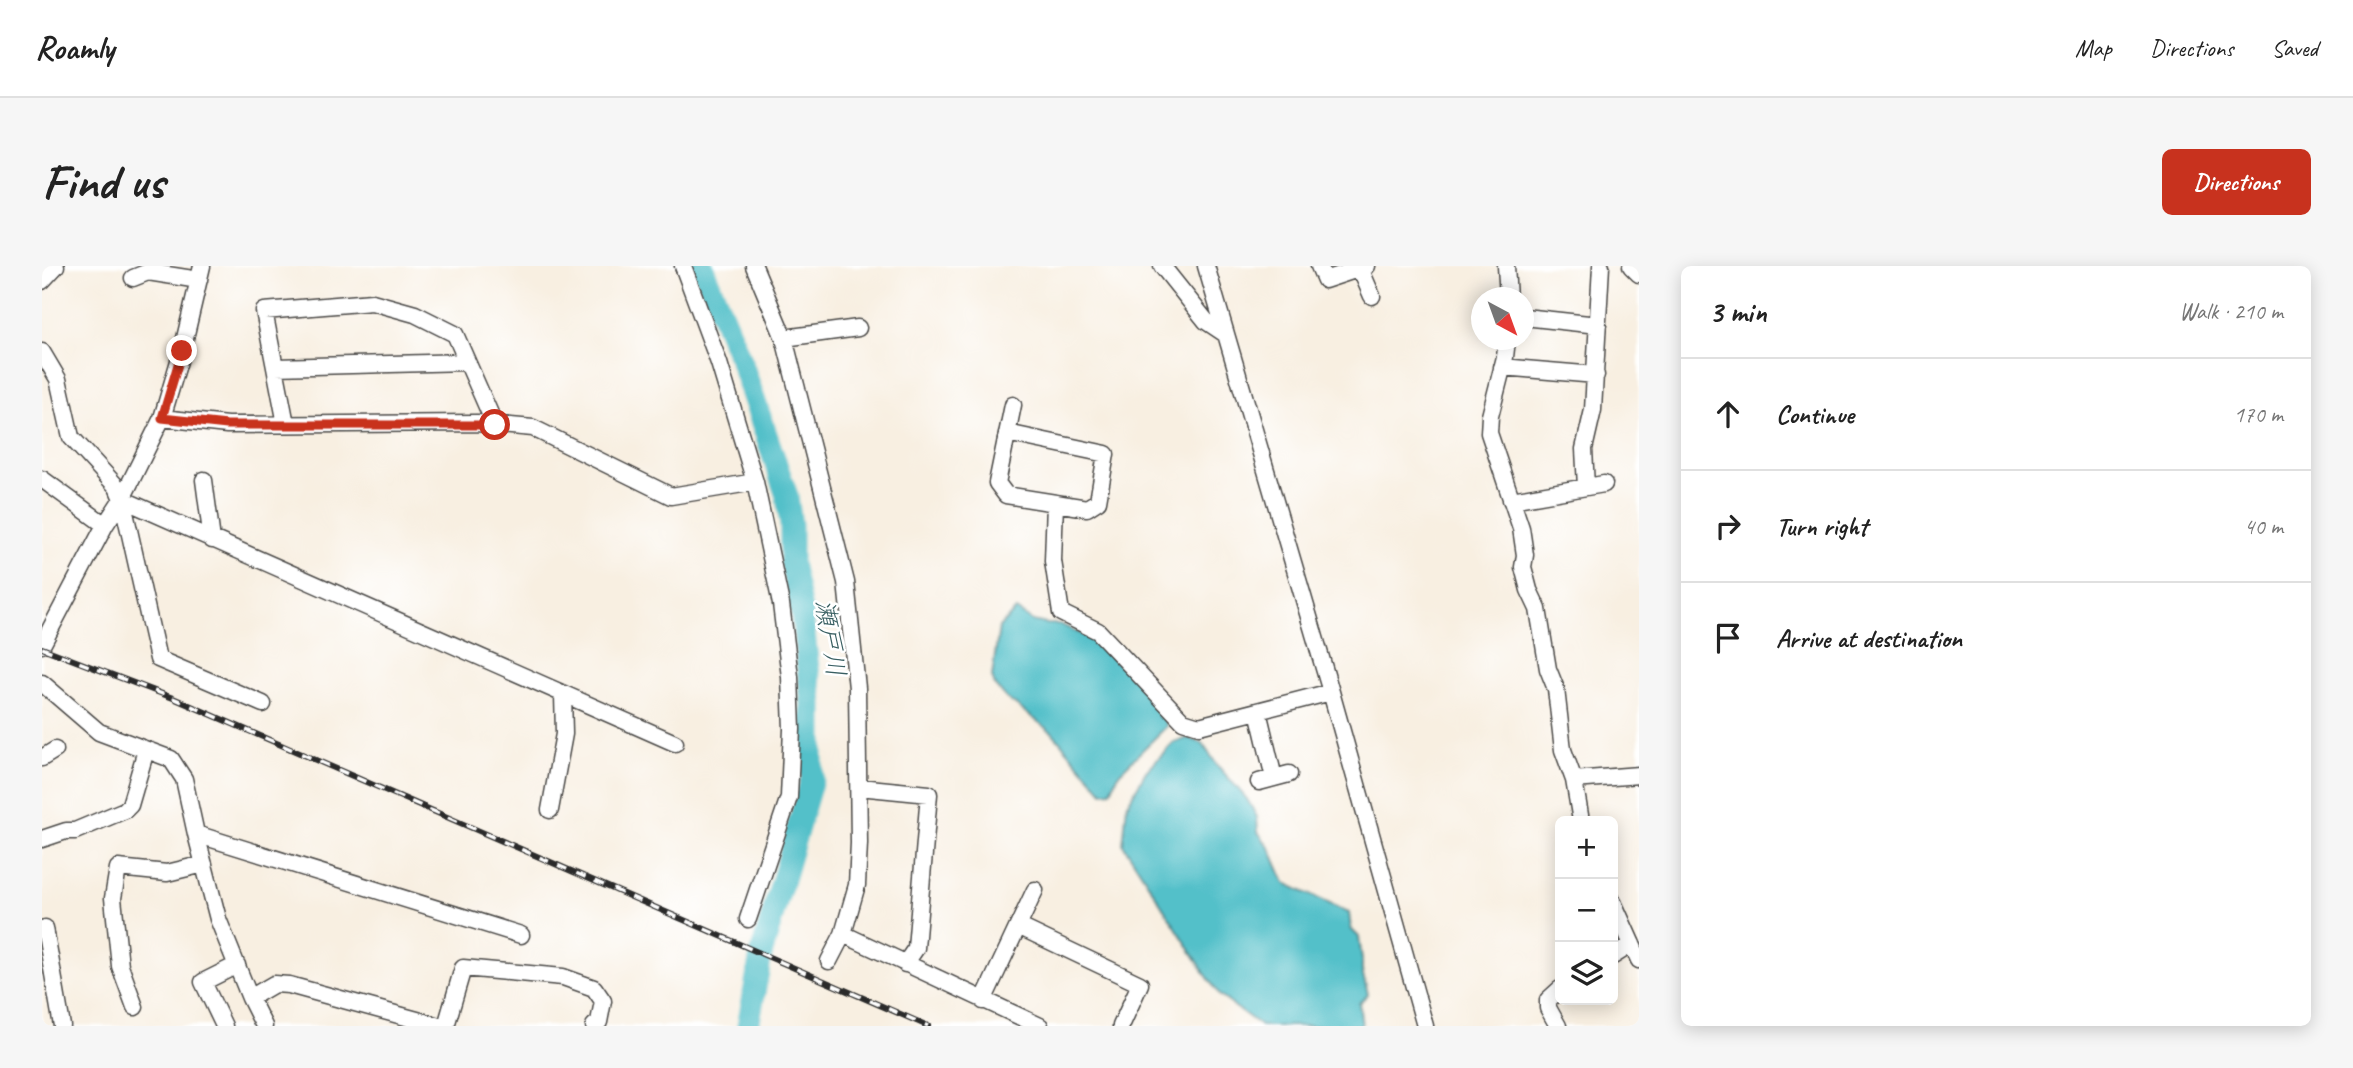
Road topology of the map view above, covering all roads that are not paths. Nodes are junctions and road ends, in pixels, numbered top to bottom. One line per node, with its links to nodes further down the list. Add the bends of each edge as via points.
1 (56, 266): 14 (street)
2 (683, 266): 35 (street)
3 (754, 266): 21 (street)
4 (1162, 266): 20 (street, via 1206,321)
5 (1320, 266): 9 (street, via 1325,280)
6 (1506, 266): 15 (street)
7 (1601, 266): 18 (street)
8 (1631, 266): 12 (street)
9 (1363, 267): 16 (street)
10 (1211, 268): 20 (street)
11 (201, 273): 13 (street, via 148,272); 29 (street)
12 (1639, 274)
13 (133, 278)
14 (42, 281)
15 (1507, 287)
16 (1372, 296)
17 (1534, 318): 18 (street)
18 (1598, 325): 27 (street)
19 (858, 328): 21 (street)
20 (1224, 334): 45 (street)
21 (784, 338): 54 (street, via 846,582 857,688)
22 (1506, 350): 26 (street)
23 (42, 352): 38 (street, via 58,379 71,437 117,487)
24 (467, 362): 25 (street); 25 (street, via 455,334 415,314 372,302 264,311); 31 (street)
25 (275, 367): 30 (street)
26 (1502, 368): 27 (street); 39 (street, via 1489,433)
27 (1596, 375): 37 (street, via 1584,449)
28 (1013, 405): 32 (street)
29 (162, 418): 30 (street); 38 (street)
30 (286, 425): 31 (street)
31 (495, 425): 35 (street, via 533,428 671,496)
32 (1007, 433): 40 (street, via 997,483 1006,495); 40 (street, via 1106,454 1098,501 1087,508)
33 (42, 480): 41 (street)
34 (204, 480): 42 (street)
35 (755, 482): 62 (street, via 781,604 792,729 789,797)
36 (1604, 484): 37 (street)
37 (1586, 487): 39 (street)
38 (122, 499): 41 (street); 42 (street); 47 (street, via 158,659)
39 (1511, 500): 53 (street, via 1556,689 1563,750)
40 (1055, 503): 48 (street, via 1052,561 1061,613 1098,631 1183,721 1199,726)
41 (104, 524): 43 (street)
42 (212, 540): 46 (street)
43 (44, 636)
44 (42, 683): 50 (street, via 99,732)
45 (1331, 692): 48 (street); 85 (street)
46 (563, 694): 49 (street); 55 (street, via 564,734)
47 (263, 704)
48 (1258, 711): 52 (street)
49 (675, 743)
50 (146, 750): 57 (street, via 171,759 184,779); 58 (street, via 130,806 75,831)
51 (1639, 775): 53 (street)
52 (1274, 778)
53 (1574, 780): 56 (street)
54 (859, 787): 65 (street, via 857,885); 71 (street, via 929,794 916,948)
55 (550, 810)
56 (1580, 816)
57 (196, 834): 59 (street); 66 (street)
58 (42, 839)
59 (204, 864): 72 (street, via 218,919); 76 (street, via 167,873 118,868 113,898 120,966)
60 (1035, 890): 63 (street)
61 (1618, 913): 67 (street)
62 (748, 919)
63 (1018, 926): 75 (street); 84 (street, via 1140,984)
64 (42, 929): 77 (street)
65 (843, 934): 70 (street); 71 (street)
66 (521, 935)
67 (1632, 944): 68 (street); 69 (street)
68 (1618, 953)
69 (1639, 960)
70 (829, 961)
71 (905, 964): 75 (street)
72 (237, 965): 74 (street); 78 (street, via 203,982)
73 (1555, 994): 86 (street, via 1548,1009)
74 (250, 998): 79 (street); 80 (street, via 274,984 289,985)
75 (983, 1001): 83 (street)
76 (135, 1007)
77 (62, 1026)
78 (224, 1026)
79 (264, 1026)
80 (439, 1026)
81 (446, 1026): 82 (street, via 463,968 563,977 594,988 603,1001)
82 (594, 1026)
83 (1040, 1026)
84 (1121, 1026)
85 (1425, 1026)
86 (1558, 1026)

